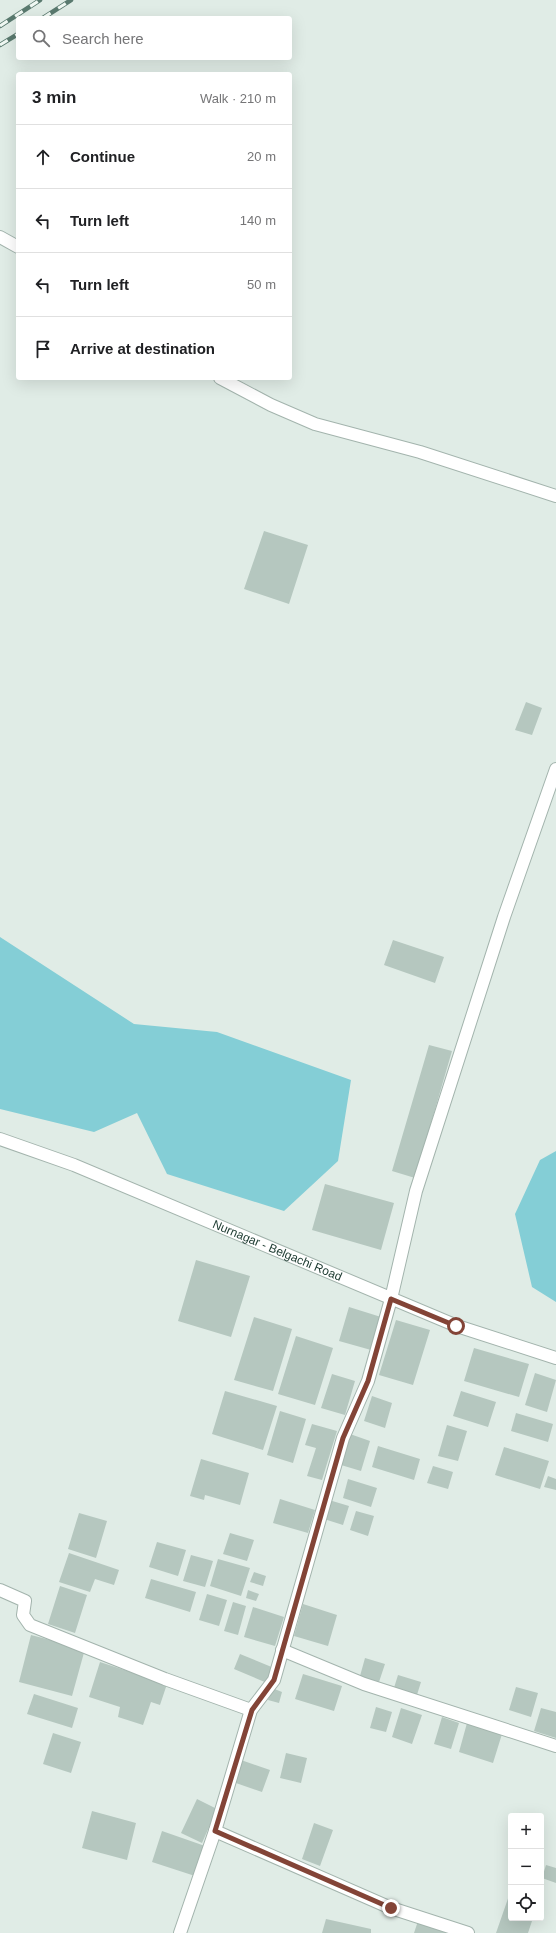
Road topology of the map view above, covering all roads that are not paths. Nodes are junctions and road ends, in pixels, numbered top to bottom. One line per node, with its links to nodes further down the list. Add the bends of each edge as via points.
1 (0, 237): 2 (street)
2 (16, 246)
3 (224, 380): 4 (street, via 271,405 315,424 420,452)
4 (556, 496)
5 (556, 770): 7 (street, via 504,916 416,1192)
6 (0, 1138): 7 (street, Nurnagar - Belgachi Road, via 74,1165)
7 (391, 1299): 8 (street, Nurnagar - Belgachi Road, via 456,1326); 10 (street, via 368,1381 343,1438)
8 (556, 1358)
9 (0, 1590): 11 (street, via 25,1601 23,1615 30,1625 165,1679)
10 (282, 1650): 11 (street, via 274,1680); 12 (street, via 364,1684)
11 (252, 1710): 13 (street)
12 (556, 1746)
13 (215, 1831): 14 (street); 15 (street, via 391,1908)
14 (180, 1933)
15 (468, 1933)

